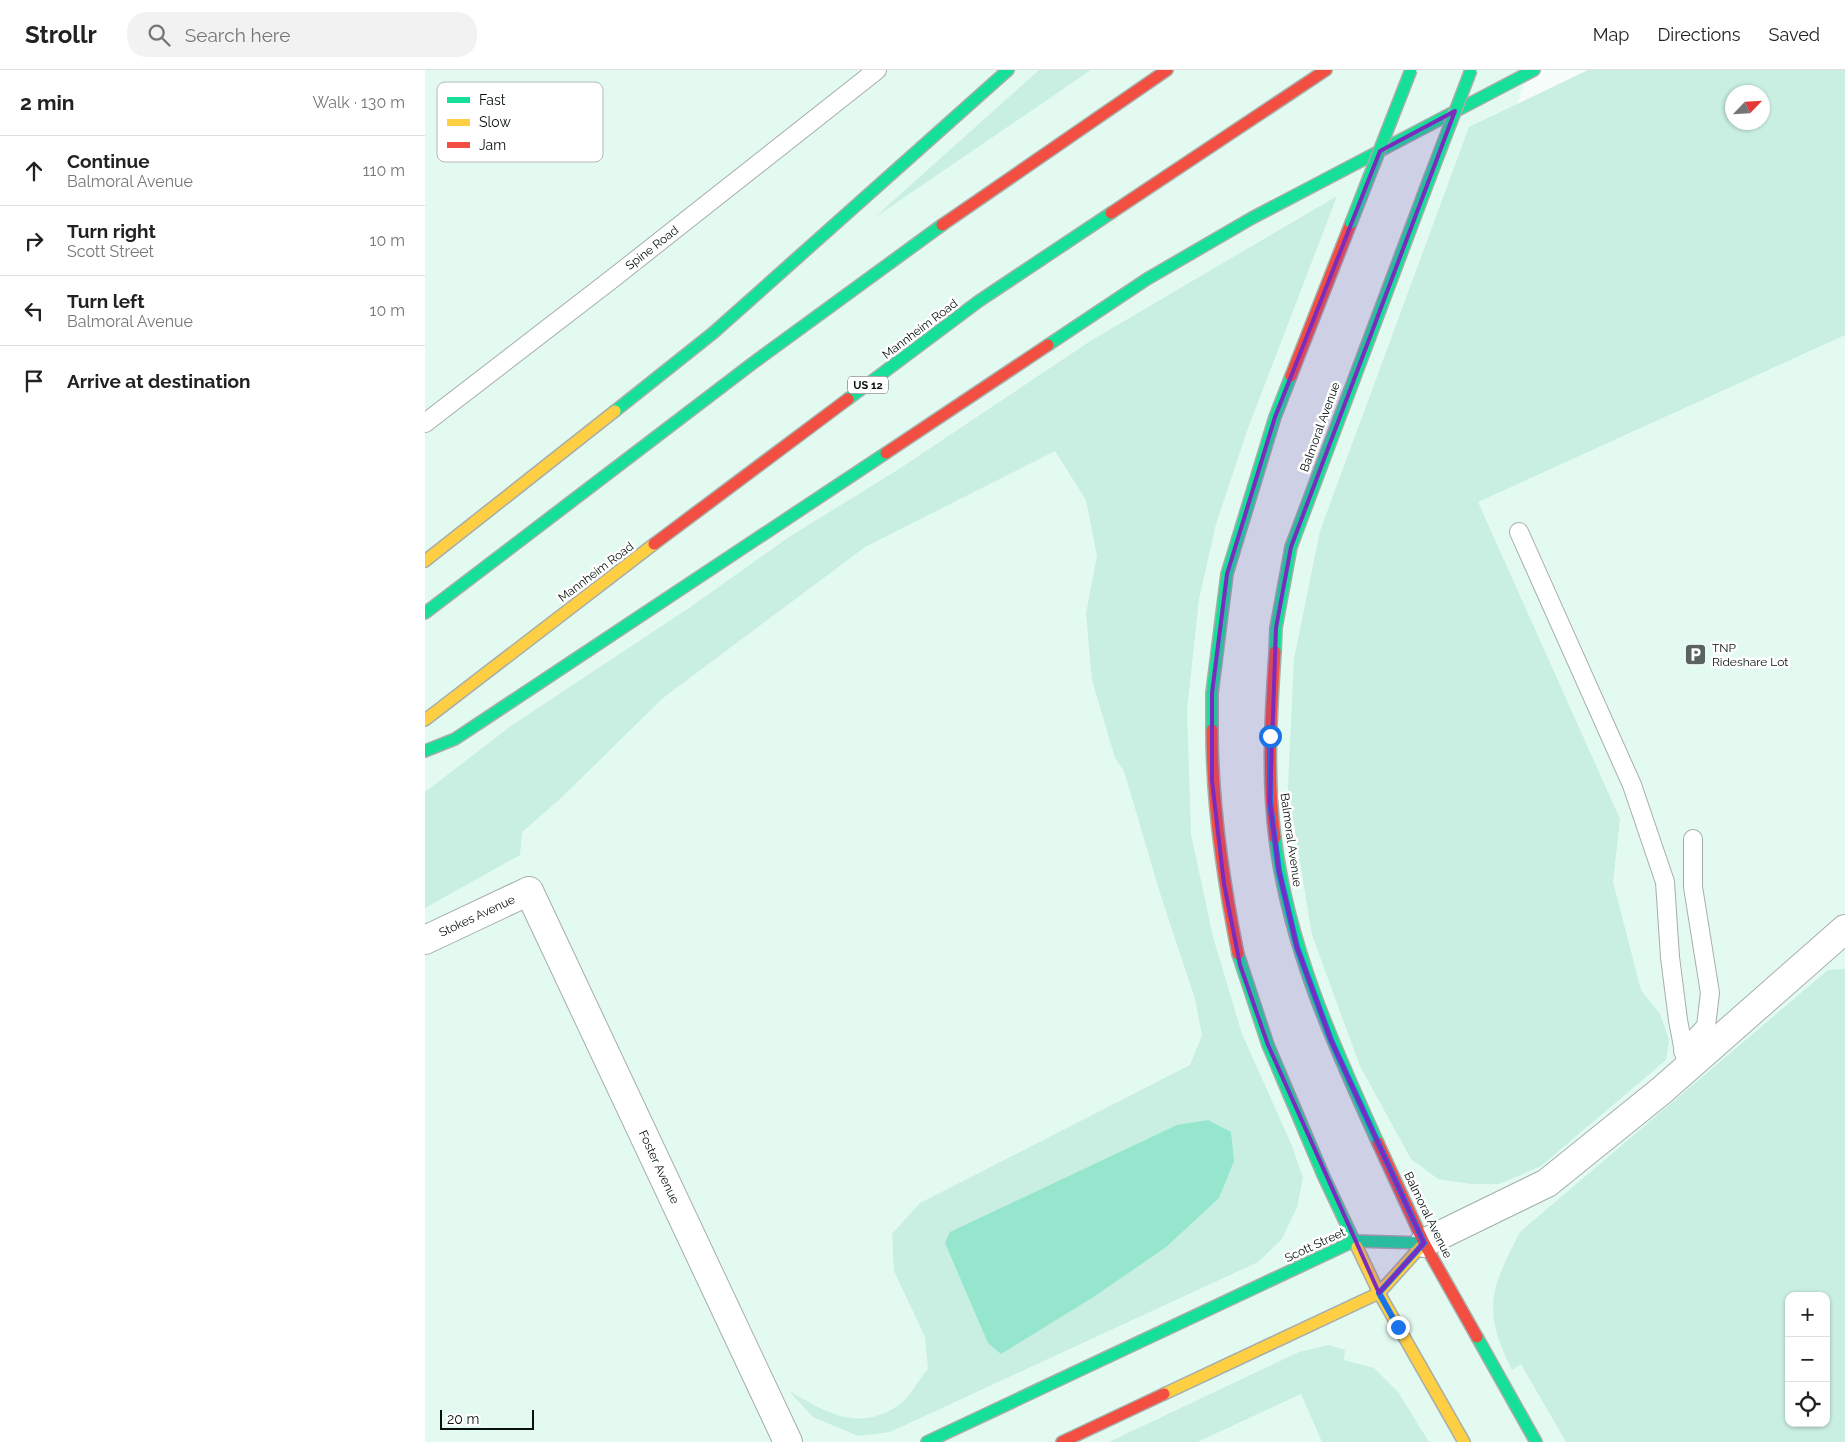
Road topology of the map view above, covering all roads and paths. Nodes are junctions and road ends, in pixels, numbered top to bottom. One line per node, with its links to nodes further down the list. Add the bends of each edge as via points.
1 (877, 70): 8 (lane, Spine Road)
2 (1008, 70): 10 (main road, via 713,333)
3 (1167, 70): 11 (main road, via 985,194 753,363)
4 (1326, 70): 12 (main road, Mannheim Road / US 12, via 979,302)
5 (1411, 70): 19 (main road, bridge, via 1275,417 1227,574 1212,693 1212,781 1224,884 1240,965 1267,1045)
6 (1471, 70): 20 (main road, Balmoral Avenue, bridge, via 1291,547 1276,628 1270,736 1270,802 1279,871 1297,947 1331,1040)
7 (1534, 70): 13 (main road, via 1252,218 1147,279 455,739)
8 (425, 423)
9 (1519, 532): 18 (lane, via 1632,785 1665,882 1670,957)
10 (425, 561)
11 (425, 613)
12 (425, 720)
13 (425, 751)
14 (1693, 839): 18 (lane, via 1693,887 1709,993 1706,1026)
15 (529, 891): 17 (street, Stokes Avenue); 22 (street, Foster Avenue)
16 (1845, 930): 18 (street)
17 (425, 940)
18 (1685, 1060): 20 (street, via 1547,1183)
19 (1354, 1241): 20 (main road, Scott Street); 21 (main road); 23 (main road, Scott Street)
20 (1424, 1243): 21 (main road); 26 (main road, Balmoral Avenue)
21 (1379, 1293): 24 (main road); 25 (main road)
22 (788, 1442)
23 (927, 1442)
24 (1062, 1442)
25 (1464, 1442)
26 (1536, 1442)

